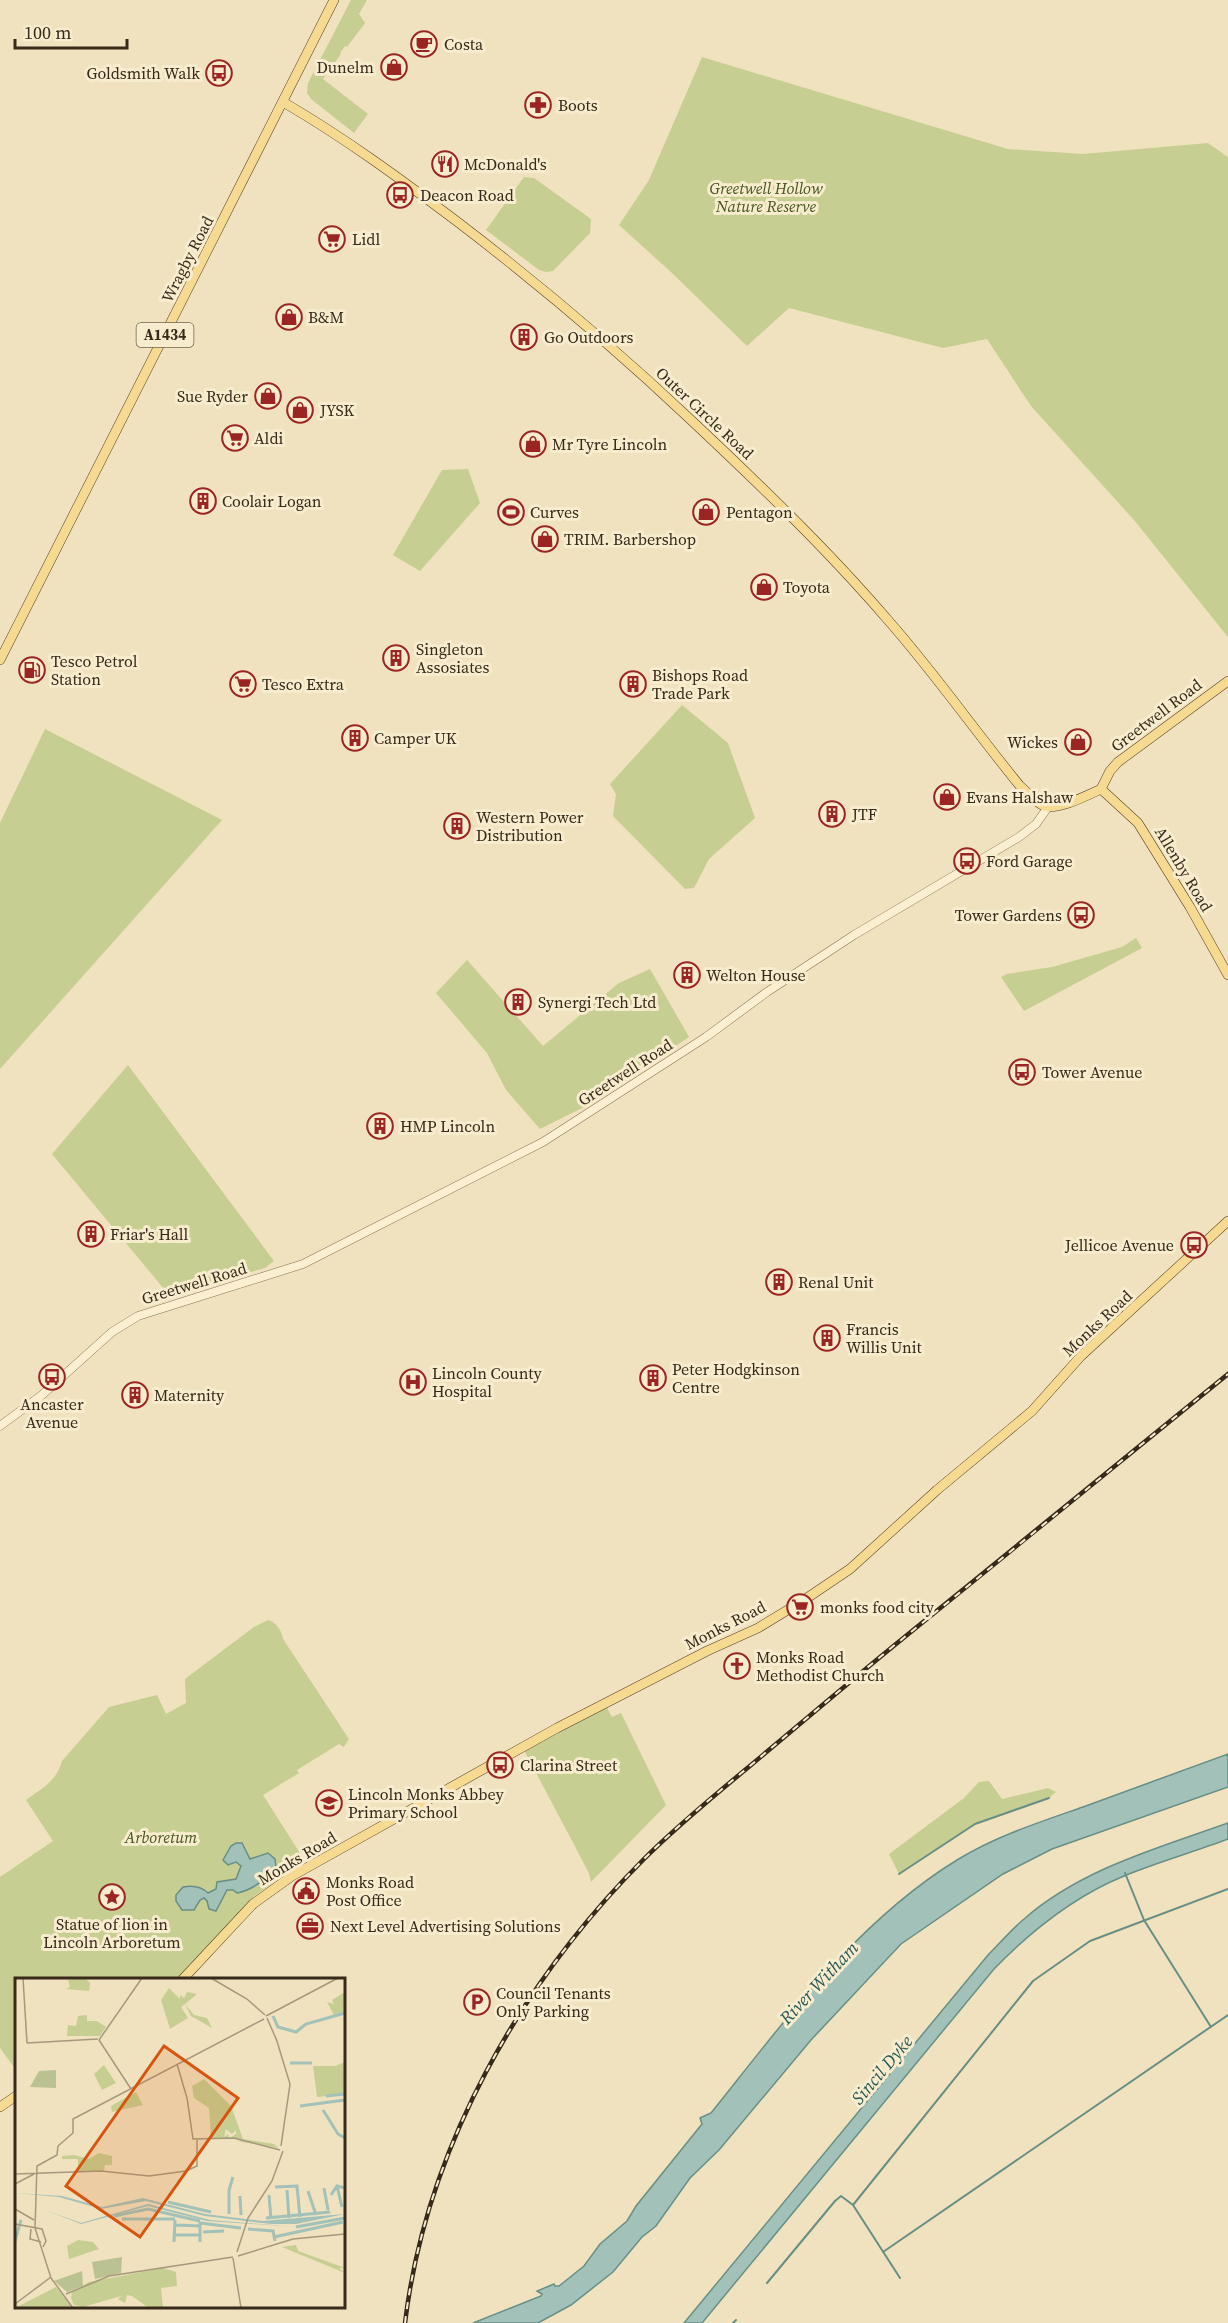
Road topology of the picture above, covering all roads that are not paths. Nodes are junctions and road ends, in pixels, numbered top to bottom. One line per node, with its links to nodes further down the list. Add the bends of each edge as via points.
1 (334, 0): 2 (main road, Wragby Road / A1434)
2 (283, 102): 3 (main road, Wragby Road / A1434); 6 (main road, Outer Circle Road, via 379,163 448,215 551,295 664,394 847,574 902,636 1020,786)
3 (0, 660)
4 (1228, 681): 5 (main road, Greetwell Road, via 1118,762)
5 (1101, 789): 6 (main road); 7 (main road, Allenby Road, via 1138,823)
6 (1048, 807): 9 (street, Greetwell Road, via 1036,824 1019,837 854,935 543,1142 303,1264 138,1316)
7 (1228, 975)
8 (1228, 1221): 10 (main road, Monks Road, via 1081,1356 1032,1411 850,1569 758,1628 557,1728 292,1876 255,1902)
9 (0, 1426)
10 (184, 1978)
11 (15, 2097): 12 (main road)
12 (0, 2107)

